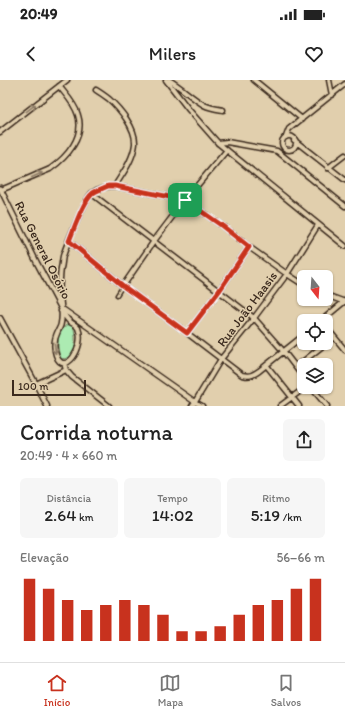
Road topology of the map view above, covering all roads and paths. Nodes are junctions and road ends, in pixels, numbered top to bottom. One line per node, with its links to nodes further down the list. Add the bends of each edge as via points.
1 (67, 80): 6 (street)
2 (168, 80): 9 (street, via 206,106); 14 (street)
3 (254, 80): 10 (street)
4 (329, 80): 8 (street)
5 (345, 84): 8 (street)
6 (59, 86): 11 (street, one-way to 6); 24 (street, one-way to 6, via 49,169 71,149 80,124 73,104)
7 (96, 90): 23 (street, via 119,110 134,133 132,154)
8 (332, 95): 10 (street)
9 (223, 110)
10 (302, 119): 12 (street, via 289,129)
11 (0, 132)
12 (286, 137): 13 (street); 15 (street, via 282,144)
13 (294, 140): 16 (street); 17 (street, via 295,145)
14 (218, 143): 18 (street); 19 (street, via 227,142)
15 (284, 148): 17 (street); 19 (street)
16 (305, 148): 17 (street); 21 (street)
17 (292, 149)
18 (227, 150): 26 (street); 28 (street)
19 (277, 151): 27 (street)
20 (345, 155): 21 (street)
21 (328, 168): 22 (street)
22 (345, 180)
23 (115, 186): 25 (street, via 108,186); 26 (street)
24 (1, 189): 40 (street, Rua General Osório)
25 (92, 194): 29 (street); 30 (street)
26 (185, 200): 30 (street); 32 (street)
27 (345, 206)
28 (318, 225): 31 (street); 33 (street, Rua João Haasis)
29 (69, 241): 35 (street); 40 (street, via 61,269)
30 (154, 241): 35 (street); 36 (street)
31 (345, 246)
32 (249, 247): 33 (street); 36 (street)
33 (287, 274): 34 (street); 43 (street, Rua João Haasis)
34 (297, 280)
35 (123, 286): 37 (lane); 46 (street)
36 (219, 291): 43 (street); 46 (street)
37 (117, 295)
38 (333, 298): 39 (street)
39 (345, 302): 41 (street)
40 (61, 310): 44 (street); 45 (street); 60 (street, Rua General Osório)
41 (330, 314)
42 (0, 318): 56 (street)
43 (254, 318): 50 (street); 51 (street, Rua João Haasis)
44 (70, 322): 45 (street); 52 (street, via 76,324 80,337 77,353)
45 (61, 325): 52 (street, one-way to 52, via 54,346 60,362)
46 (187, 333): 51 (street)
47 (334, 337): 49 (street); 54 (street)
48 (297, 341): 50 (street)
49 (344, 348)
50 (284, 352): 53 (street); 54 (street)
51 (221, 359): 53 (street, via 248,377); 60 (street, Rua João Haasis)
52 (66, 363): 55 (street)
53 (267, 366): 59 (street)
54 (296, 367)
55 (66, 370): 56 (street); 62 (street)
56 (36, 384): 61 (street)
57 (297, 394): 59 (street)
58 (317, 394): 67 (street)
59 (292, 398): 65 (street); 66 (street)
60 (195, 402): 63 (street, Rua João Haasis); 64 (street, Rua General Osório)
61 (47, 406)
62 (109, 406)
63 (192, 406)
64 (202, 406)
65 (280, 406)
66 (299, 406)
67 (327, 406)

